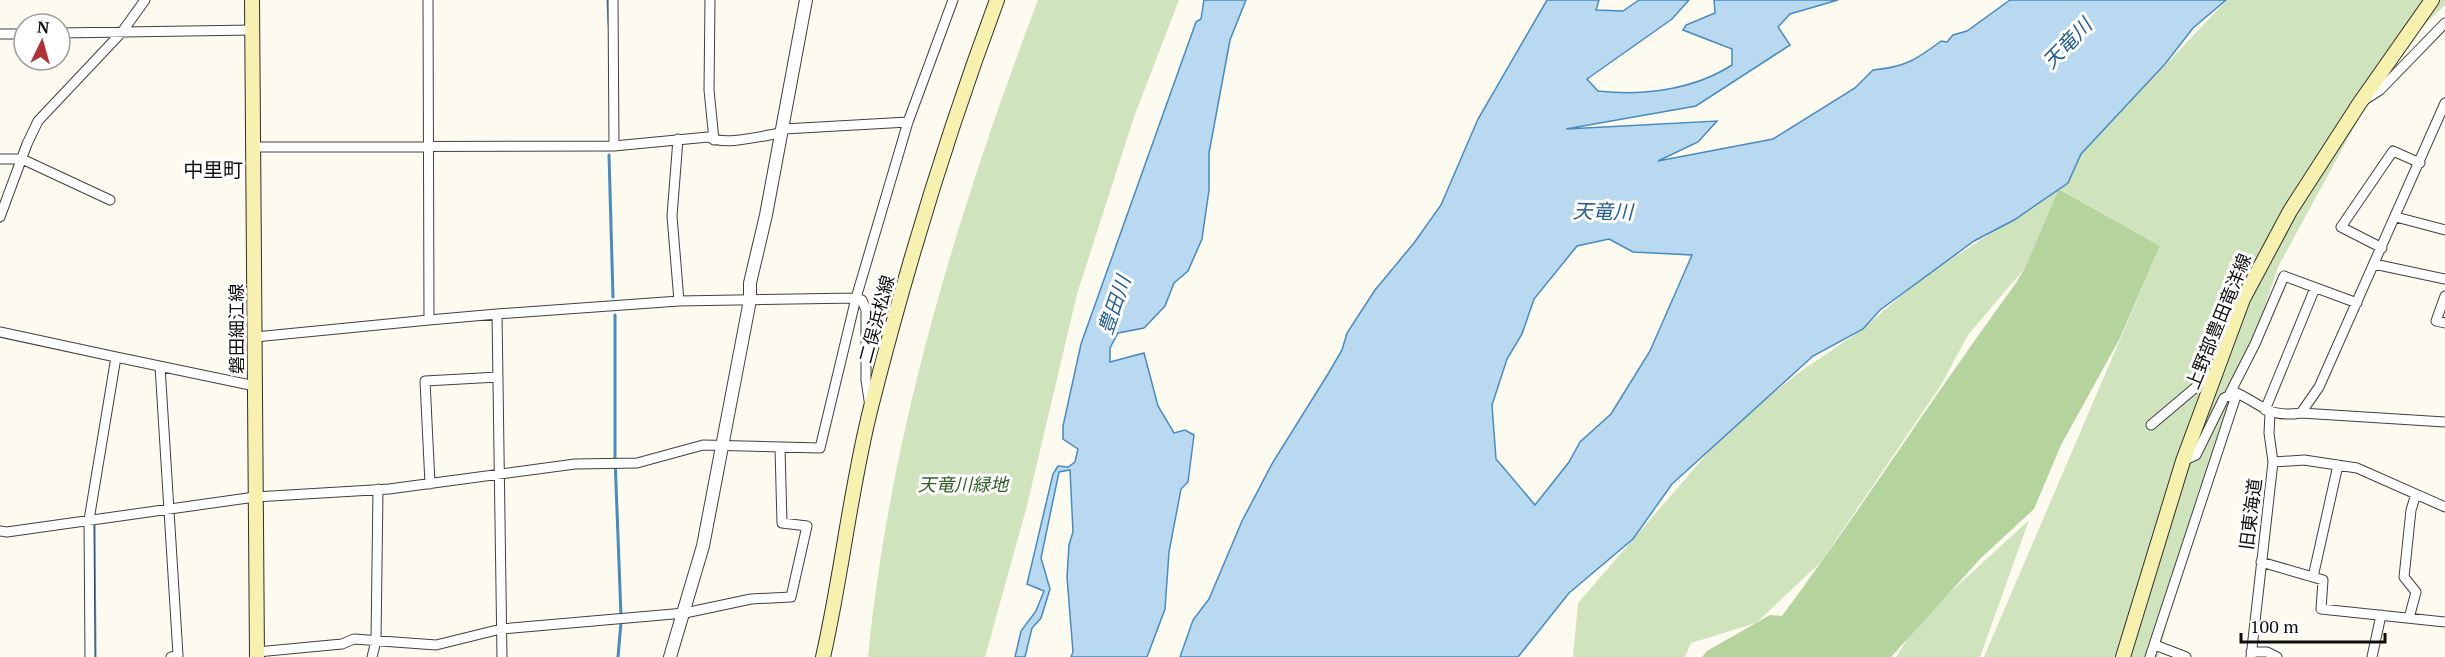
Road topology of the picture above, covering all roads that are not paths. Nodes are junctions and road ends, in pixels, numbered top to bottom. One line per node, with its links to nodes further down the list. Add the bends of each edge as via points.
1 (145, 0): 12 (street)
2 (252, 0): 11 (main road, 磐田細江線)
3 (428, 0): 22 (street)
4 (613, 0): 20 (street)
5 (710, 0): 19 (street, via 709,90)
6 (806, 0): 17 (street)
7 (953, 0): 16 (street)
8 (998, 0): 50 (main road, 二俣浜松線, via 939,163)
9 (2432, 0): 15 (main road, 上野部豊田竜洋線)
10 (2445, 23): 15 (street, via 2379,90)
11 (252, 30): 12 (street); 21 (main road, 磐田細江線)
12 (122, 32): 13 (street); 24 (street, via 38,121)
13 (72, 33)
14 (2445, 103): 25 (street)
15 (2359, 104): 46 (main road, 上野部豊田竜洋線, via 2266,251)
16 (908, 122): 17 (street, via 784,129); 35 (street)
17 (781, 133): 19 (street); 36 (street, via 750,283)
18 (678, 139): 19 (street); 20 (street); 37 (street, via 672,216)
19 (714, 140)
20 (614, 146): 22 (street)
21 (253, 147): 22 (street); 43 (main road, 磐田細江線)
22 (429, 148): 40 (street)
23 (0, 159): 24 (street)
24 (22, 159): 26 (street); 27 (street)
25 (2420, 163): 28 (street); 30 (street, via 2393,151 2341,227)
26 (110, 200)
27 (0, 216)
28 (2396, 217): 29 (street); 30 (street)
29 (2445, 230)
30 (2382, 248): 31 (street)
31 (2374, 264): 32 (street); 38 (street)
32 (2445, 279)
33 (2315, 288): 38 (street); 49 (street, via 2284,276); 51 (street)
34 (2445, 296): 41 (street, via 2436,321)
35 (855, 298): 36 (street); 50 (street, via 862,300 866,310 866,380); 56 (street, via 820,448)
36 (750, 300): 37 (street); 55 (street)
37 (679, 301): 39 (street)
38 (2357, 303): 52 (street, via 2319,387)
39 (497, 314): 40 (street); 47 (street)
40 (429, 320): 43 (street)
41 (2445, 324)
42 (0, 332): 44 (street)
43 (255, 337): 48 (main road, 磐田細江線)
44 (116, 357): 45 (street); 67 (street)
45 (160, 366): 48 (street); 66 (street)
46 (2215, 371): 54 (street); 57 (main road, 上野部豊田竜洋線)
47 (498, 377): 60 (street); 61 (street, via 425,381)
48 (255, 386): 64 (main road, 磐田細江線)
49 (2234, 393): 51 (street); 57 (street, via 2224,398 2196,454); 77 (street)
50 (871, 409): 85 (main road, 二俣浜松線)
51 (2267, 411): 52 (street, via 2285,416); 58 (street, 旧東海道)
52 (2301, 412): 53 (street)
53 (2445, 422)
54 (2151, 425)
55 (722, 446): 56 (street); 60 (street, via 703,445 637,463 574,464); 71 (street, via 703,546)
56 (780, 448): 71 (street, via 782,523 807,526 791,597 751,599)
57 (2183, 461): 86 (main road, 上野部豊田竜洋線)
58 (2273, 462): 59 (street, via 2304,460); 69 (street, 旧東海道)
59 (2338, 465): 63 (street, via 2357,468); 70 (street)
60 (499, 474): 61 (street); 75 (street)
61 (430, 483): 62 (street)
62 (378, 489): 64 (street); 76 (street)
63 (2416, 494): 65 (street); 73 (street, via 2404,577 2416,592)
64 (255, 497): 66 (street); 78 (main road, 磐田細江線)
65 (2445, 507)
66 (170, 510): 67 (street); 81 (street, via 178,656)
67 (89, 520): 68 (street); 80 (street)
68 (0, 531)
69 (2261, 562): 70 (street); 79 (street, 旧東海道)
70 (2313, 578): 72 (street, via 2323,580 2321,609)
71 (685, 613): 75 (street); 84 (street)
72 (2381, 615): 73 (street); 90 (street)
73 (2409, 618): 74 (street)
74 (2445, 622)
75 (501, 629): 76 (street, via 436,645); 83 (street)
76 (376, 641): 78 (street, via 354,639); 82 (street)
77 (2155, 645): 87 (street); 88 (street)
78 (257, 655)
79 (2251, 655): 89 (street, via 2267,652)
80 (90, 657)
81 (171, 657)
82 (372, 657)
83 (502, 657)
84 (670, 657)
85 (823, 657)
86 (2123, 657)
87 (2150, 657)
88 (2186, 657)
89 (2277, 657)
90 (2372, 657)

